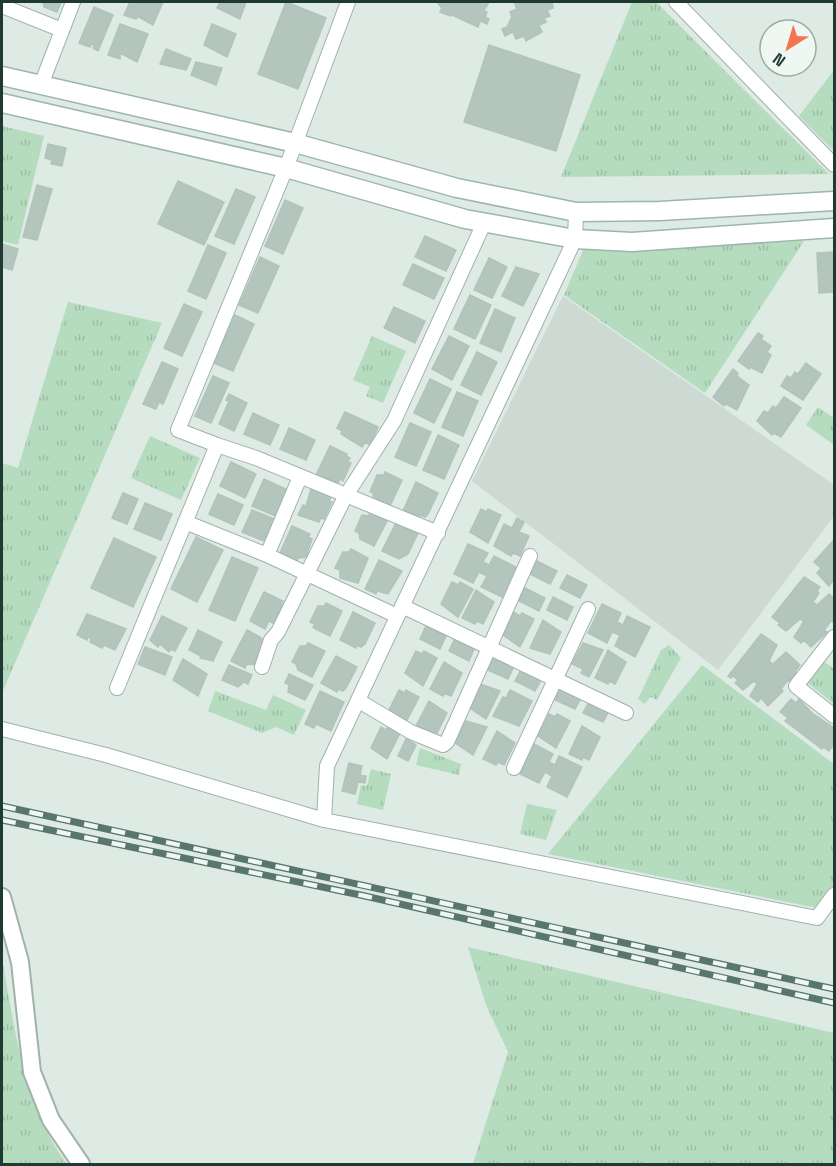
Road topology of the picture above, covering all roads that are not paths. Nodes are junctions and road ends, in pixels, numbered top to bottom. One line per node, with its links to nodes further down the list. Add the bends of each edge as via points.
1 (73, 2): 5 (street)
2 (348, 2): 9 (street)
3 (676, 2): 10 (street)
4 (2, 6): 5 (street)
5 (62, 30): 7 (street)
6 (2, 76): 7 (main road)
7 (41, 85): 9 (main road)
8 (2, 103): 11 (main road)
9 (295, 143): 11 (street); 13 (main road, via 457,188)
10 (834, 165)
11 (286, 168): 14 (main road); 17 (street, via 178,430)
12 (834, 201): 13 (main road)
13 (576, 212): 16 (street)
14 (484, 223): 16 (main road); 19 (street, via 394,421)
15 (834, 228): 16 (main road, via 632,242)
16 (575, 239): 21 (street)
17 (217, 445): 18 (street); 20 (street)
18 (300, 477): 19 (street); 22 (street)
19 (345, 497): 21 (street); 24 (street)
20 (185, 522): 22 (street); 31 (street)
21 (438, 533): 26 (street)
22 (267, 555): 24 (street)
23 (530, 556): 28 (street)
24 (306, 573): 26 (street); 29 (street, via 271,640)
25 (588, 609): 30 (street)
26 (400, 611): 28 (street); 32 (street)
27 (834, 638): 34 (street, via 796,687)
28 (488, 647): 30 (street); 32 (street, via 447,742 442,745 411,732)
29 (262, 667)
30 (555, 679): 33 (street); 36 (street)
31 (117, 688)
32 (360, 701): 37 (street, via 327,766)
33 (626, 713)
34 (834, 716)
35 (2, 729): 37 (street, via 106,755)
36 (514, 768)
37 (324, 820): 40 (street, via 817,918)
38 (834, 895): 40 (street)
39 (2, 897): 41 (street, via 20,962 32,1072 51,1120)
40 (830, 909)
41 (81, 1164)

